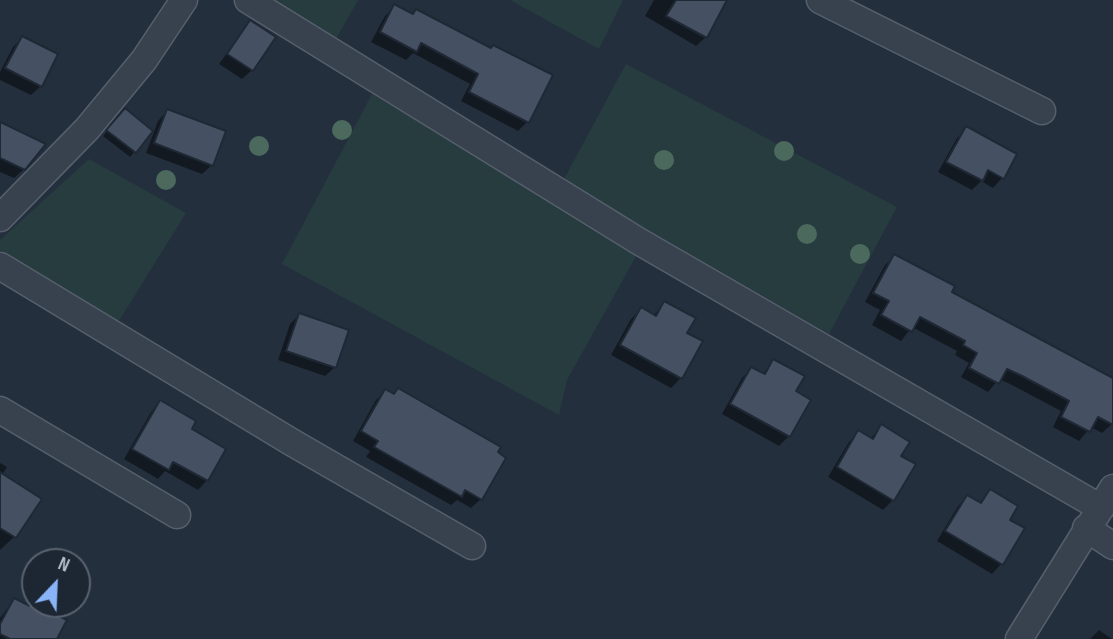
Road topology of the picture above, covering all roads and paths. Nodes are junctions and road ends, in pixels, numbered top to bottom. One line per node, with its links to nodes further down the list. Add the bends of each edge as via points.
1 (184, 0): 5 (street, via 144,60 87,129)
2 (248, 0): 8 (street, via 640,242)
3 (820, 0): 4 (street)
4 (1042, 111)
5 (0, 218)
6 (0, 266): 10 (street)
7 (0, 410): 9 (street)
8 (1100, 508): 11 (street); 12 (street)
9 (177, 515)
10 (472, 546)
11 (1113, 546)
12 (1019, 639)

